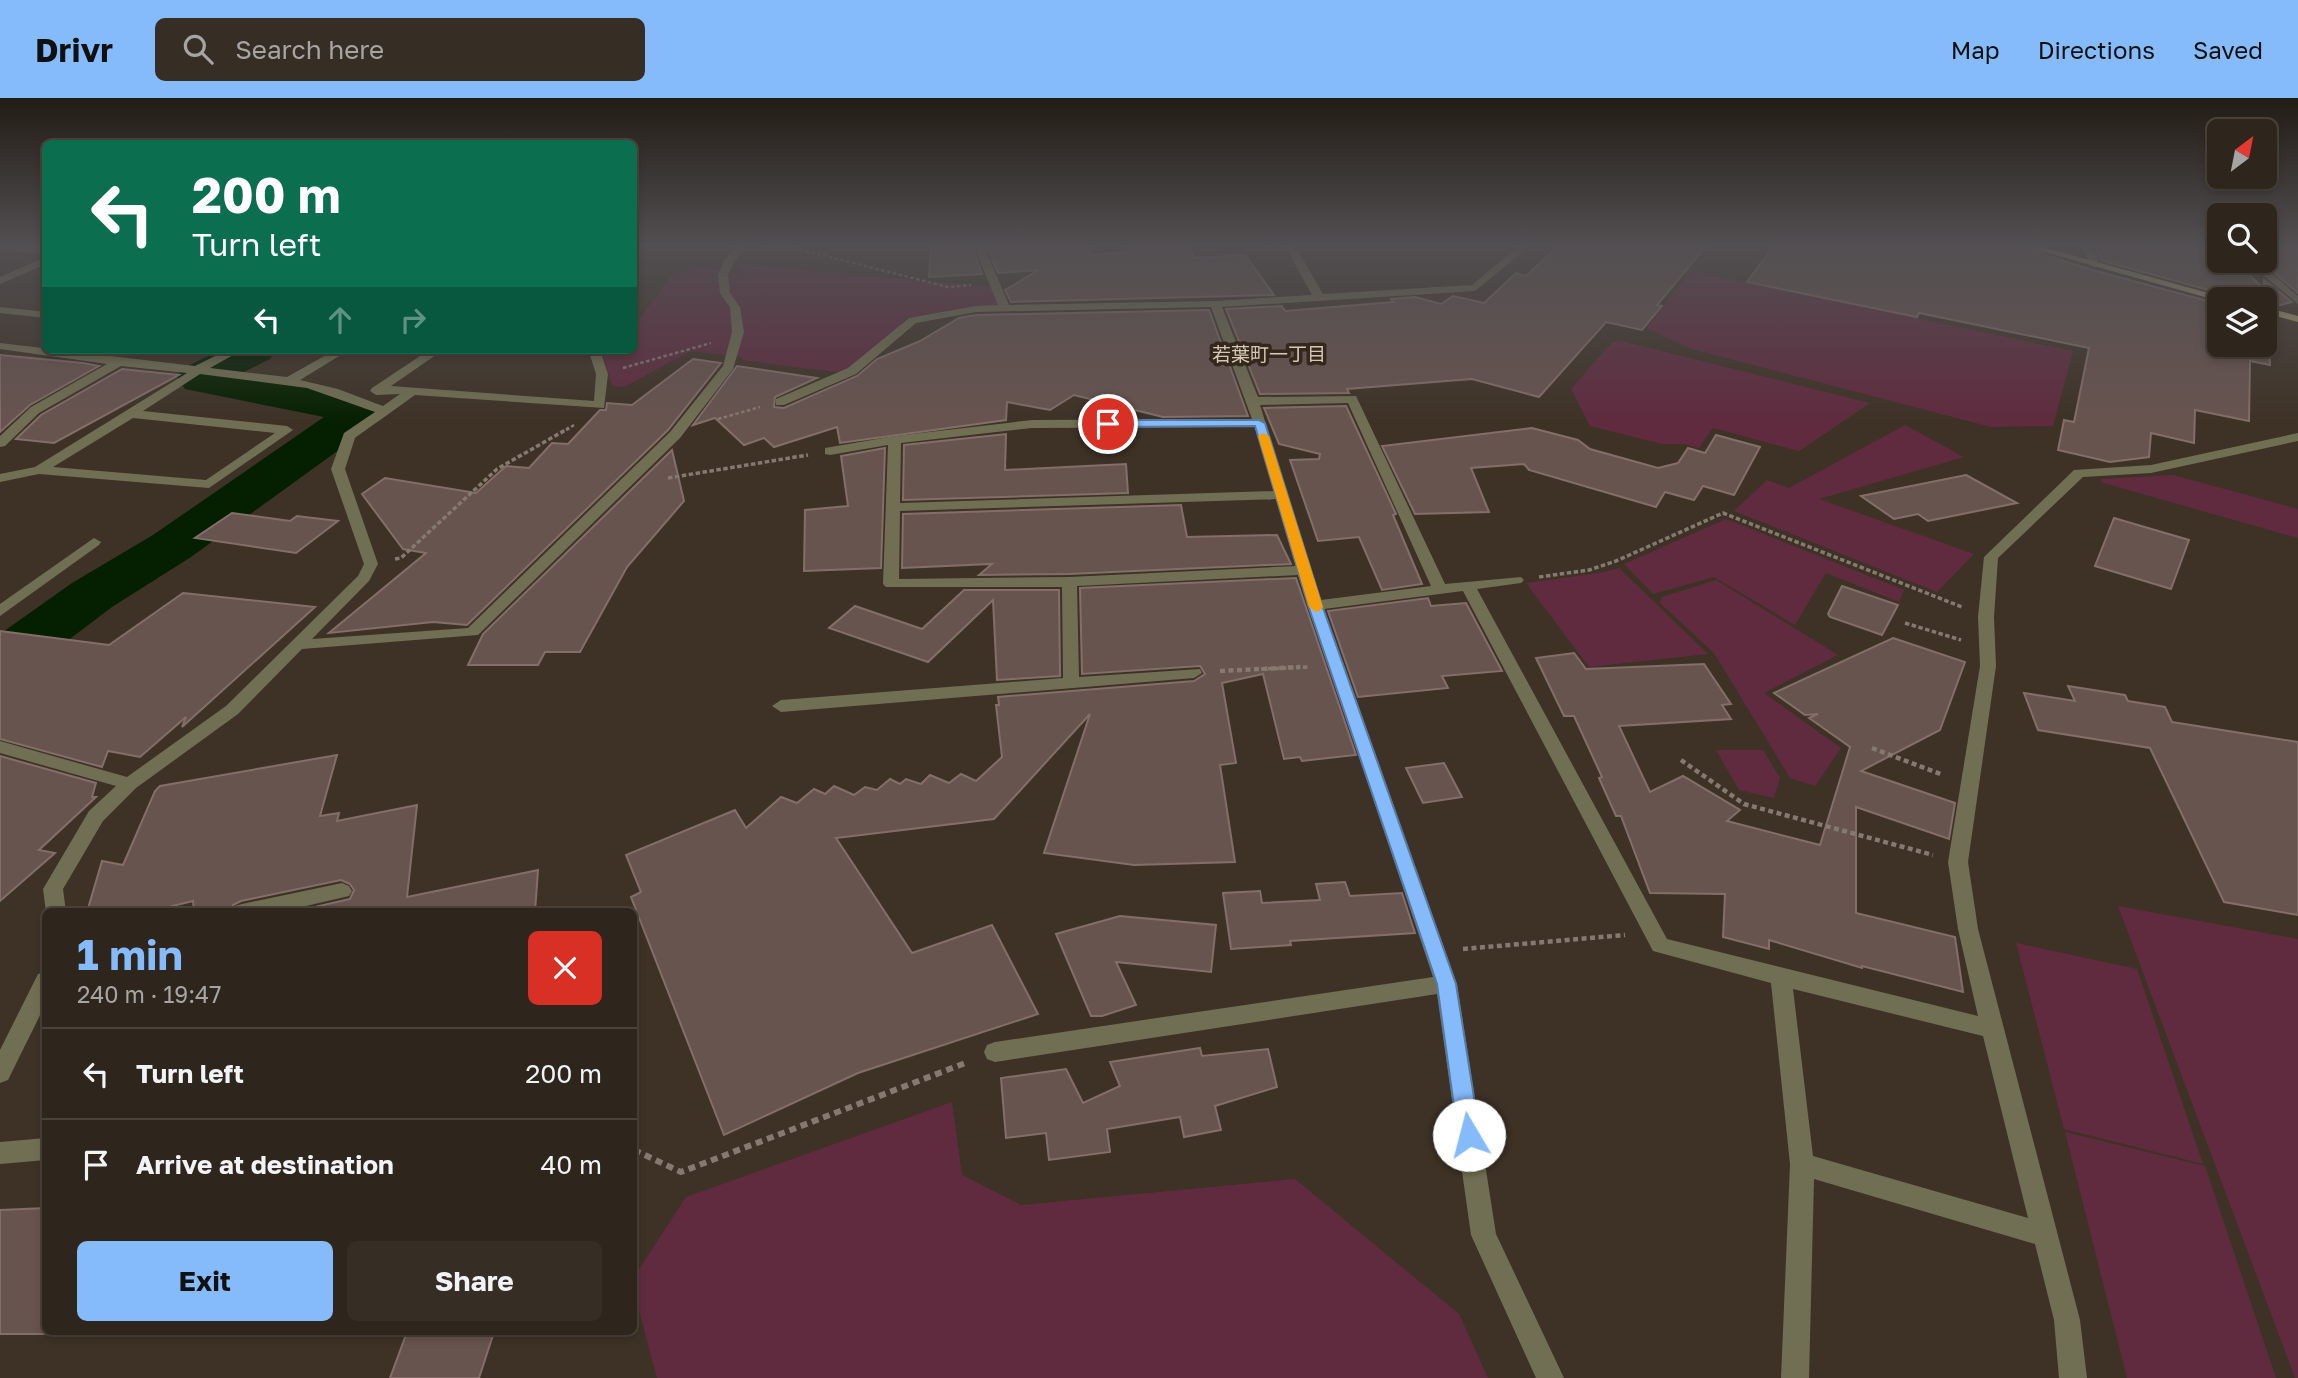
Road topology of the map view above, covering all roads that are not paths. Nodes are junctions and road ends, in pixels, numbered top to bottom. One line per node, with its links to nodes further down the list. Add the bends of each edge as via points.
1 (733, 304): 44 (street, via 738,332 729,368 675,435 472,632)
2 (1003, 304): 6 (street)
3 (1215, 304): 4 (street); 6 (street); 23 (street)
4 (1221, 304)
5 (0, 310): 8 (street)
6 (1006, 310): 24 (street, via 976,309 913,320 852,371)
7 (2277, 313): 9 (main road)
8 (42, 315)
9 (2298, 319)
10 (0, 346): 11 (street)
11 (42, 352)
12 (60, 354): 17 (street)
13 (228, 354): 18 (street)
14 (336, 354): 19 (street)
15 (431, 354): 20 (street)
16 (596, 354): 21 (street, via 602,374 600,405)
17 (119, 362): 18 (street); 30 (street, via 35,410)
18 (199, 369): 19 (street); 26 (street)
19 (288, 382): 22 (street)
20 (380, 389): 21 (street); 22 (street)
21 (410, 393): 25 (street)
22 (361, 400): 25 (street)
23 (1253, 401): 27 (street); 41 (street, via 1352,399)
24 (780, 402)
25 (383, 411): 44 (street, via 349,436 338,469 371,564 364,578)
26 (132, 414): 32 (street); 32 (street, via 287,430 209,484)
27 (1259, 423): 29 (street, via 1032,424); 34 (street)
28 (2298, 438): 56 (street, via 2151,469 2079,473 1991,557 1988,666 1958,862 1968,929)
29 (895, 440): 31 (street); 35 (street)
30 (0, 443)
31 (830, 451)
32 (39, 470): 33 (street)
33 (0, 478)
34 (1282, 495): 35 (street); 37 (street)
35 (893, 507): 39 (street, via 891,584)
36 (94, 542): 43 (street)
37 (1304, 570): 39 (street); 42 (street)
38 (1516, 580): 40 (street)
39 (1069, 582): 46 (street)
40 (1468, 587): 41 (street); 53 (street, via 1660,945)
41 (1440, 590): 42 (street)
42 (1315, 605): 54 (street)
43 (0, 611)
44 (296, 645): 49 (street, via 232,710)
45 (1194, 673): 46 (street)
46 (1071, 682): 47 (street)
47 (781, 706)
48 (1, 748): 49 (street)
49 (130, 784): 51 (street, via 96,816 77,847 53,889)
50 (342, 891): 52 (street)
51 (55, 908)
52 (261, 908)
53 (1782, 977): 56 (street); 61 (street)
54 (1446, 984): 57 (street); 63 (street, via 1484,1235)
55 (42, 988): 58 (street)
56 (1992, 1029): 62 (street)
57 (995, 1052)
58 (0, 1073)
59 (42, 1149): 60 (street)
60 (0, 1153)
61 (1802, 1164): 62 (street); 64 (street)
62 (2045, 1236): 65 (street, via 2067,1320)
63 (1550, 1378)
64 (1795, 1378)
65 (2073, 1378)

